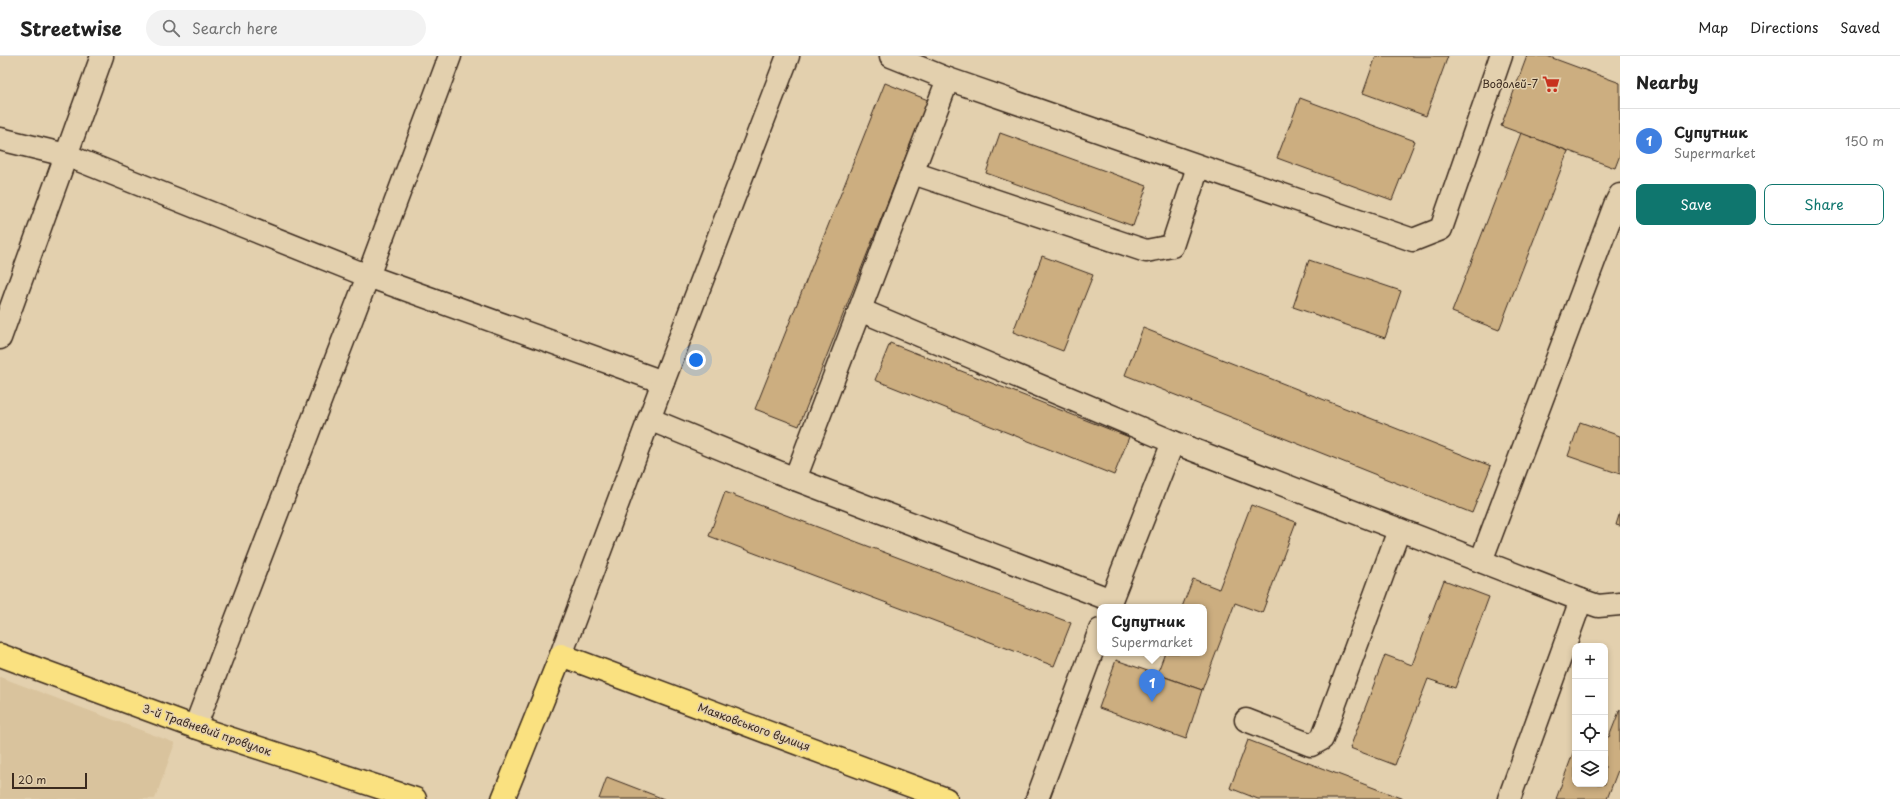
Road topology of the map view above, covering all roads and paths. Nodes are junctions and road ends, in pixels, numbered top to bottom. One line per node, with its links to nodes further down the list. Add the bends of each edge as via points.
1 (102, 56): 8 (street)
2 (450, 56): 12 (street)
3 (788, 56): 15 (street)
4 (891, 56): 6 (street)
5 (1501, 56): 9 (street, via 1440,229 1413,240)
6 (948, 79): 9 (street); 10 (street)
7 (0, 139): 8 (street)
8 (66, 155): 12 (street); 14 (street)
9 (1198, 167): 10 (street, via 1172,246 1146,251)
10 (913, 173): 13 (street)
11 (1620, 195): 20 (street)
12 (368, 276): 15 (street); 28 (street)
13 (860, 310): 17 (street); 18 (street)
14 (0, 338)
15 (663, 382): 16 (street)
16 (649, 419): 18 (street); 26 (street)
17 (1173, 442): 19 (street); 22 (street)
18 (795, 478): 22 (street)
19 (1399, 530): 20 (street); 27 (street, via 1322,739 1311,745)
20 (1481, 562): 21 (street)
21 (1581, 600): 23 (street, via 1598,606); 33 (street)
22 (1110, 604)
23 (1620, 604)
24 (1097, 638): 32 (street)
25 (0, 655): 28 (main road, 3-й Травневий провулок)
26 (561, 655): 30 (main road); 31 (main road, Маяковського вулиця)
27 (1246, 720)
28 (195, 727): 29 (main road, 3-й Травневий провулок)
29 (415, 799)
30 (503, 799)
31 (946, 799)
32 (1037, 799)
33 (1509, 799)

